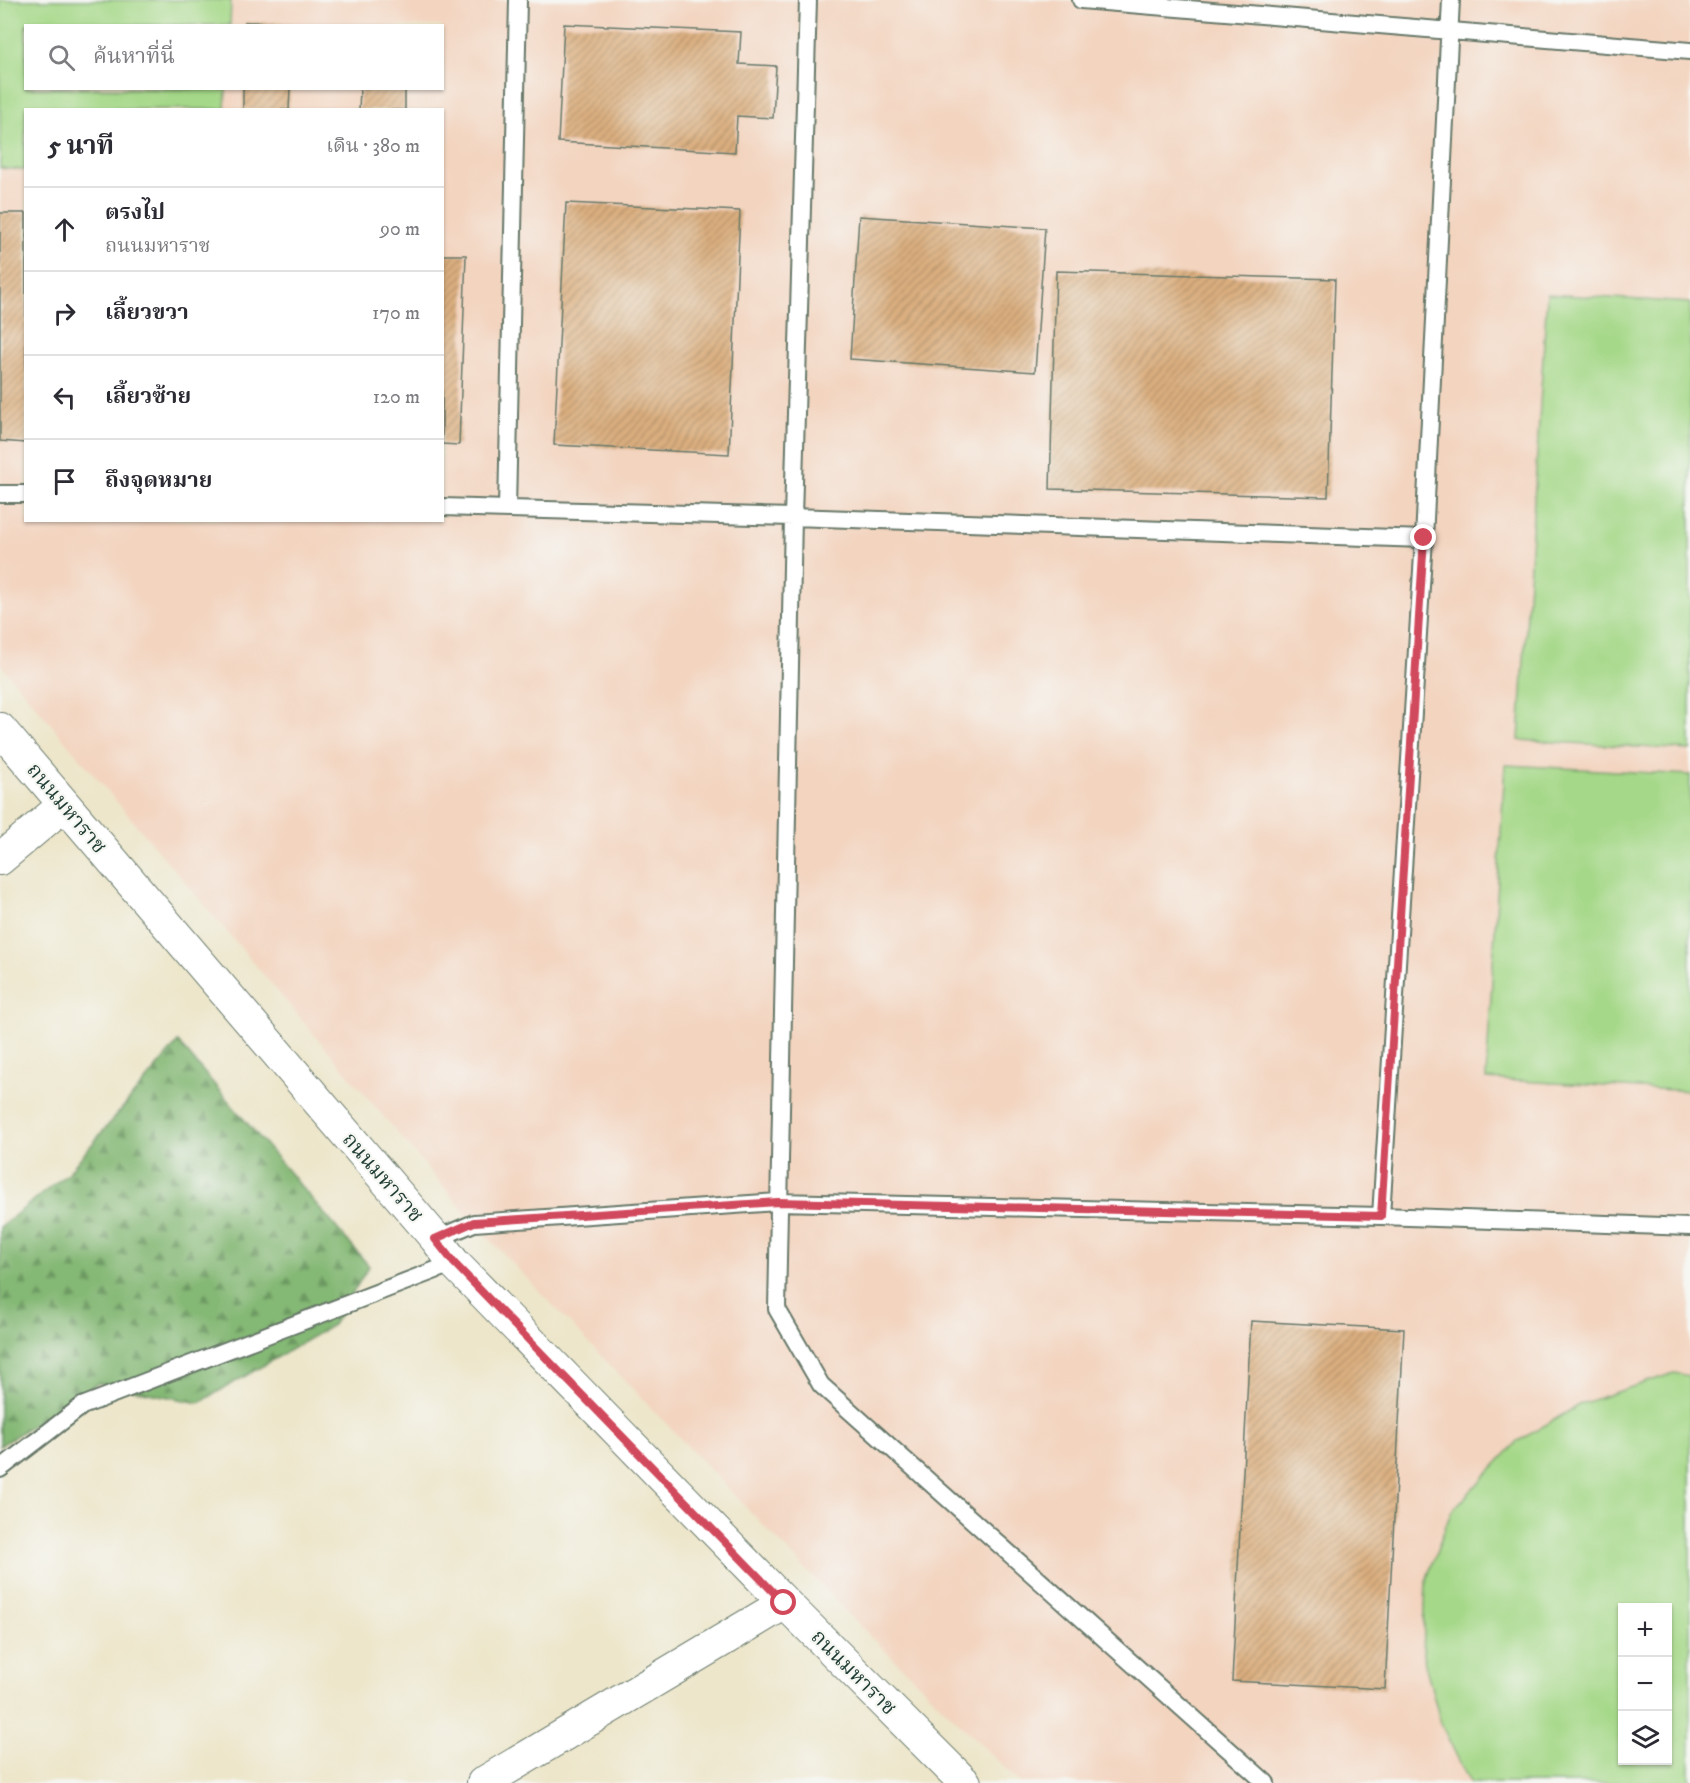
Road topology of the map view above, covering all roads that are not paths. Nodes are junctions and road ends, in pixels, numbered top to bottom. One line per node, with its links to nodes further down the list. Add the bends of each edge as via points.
1 (518, 0): 10 (lane)
2 (808, 0): 11 (lane)
3 (1080, 0): 5 (lane)
4 (1451, 0): 5 (lane)
5 (1449, 31): 6 (lane); 12 (lane)
6 (1690, 51)
7 (0, 494): 8 (lane)
8 (24, 495)
9 (444, 507): 10 (lane)
10 (507, 509): 11 (lane)
11 (793, 517): 12 (lane); 16 (lane)
12 (1424, 538): 17 (lane)
13 (0, 729): 14 (street, ถนนมหาราช)
14 (64, 805): 15 (street); 19 (street, ถนนมหาราช)
15 (0, 859)
16 (778, 1202): 17 (lane); 19 (lane, via 474,1222); 24 (lane, via 777,1309 821,1385)
17 (1381, 1216): 18 (lane)
18 (1690, 1227)
19 (445, 1251): 20 (lane, via 82,1406); 21 (street, ถนนมหาราช)
20 (0, 1469)
21 (784, 1603): 22 (street); 23 (street, ถนนมหาราช)
22 (483, 1783)
23 (965, 1783)
24 (1266, 1783)

